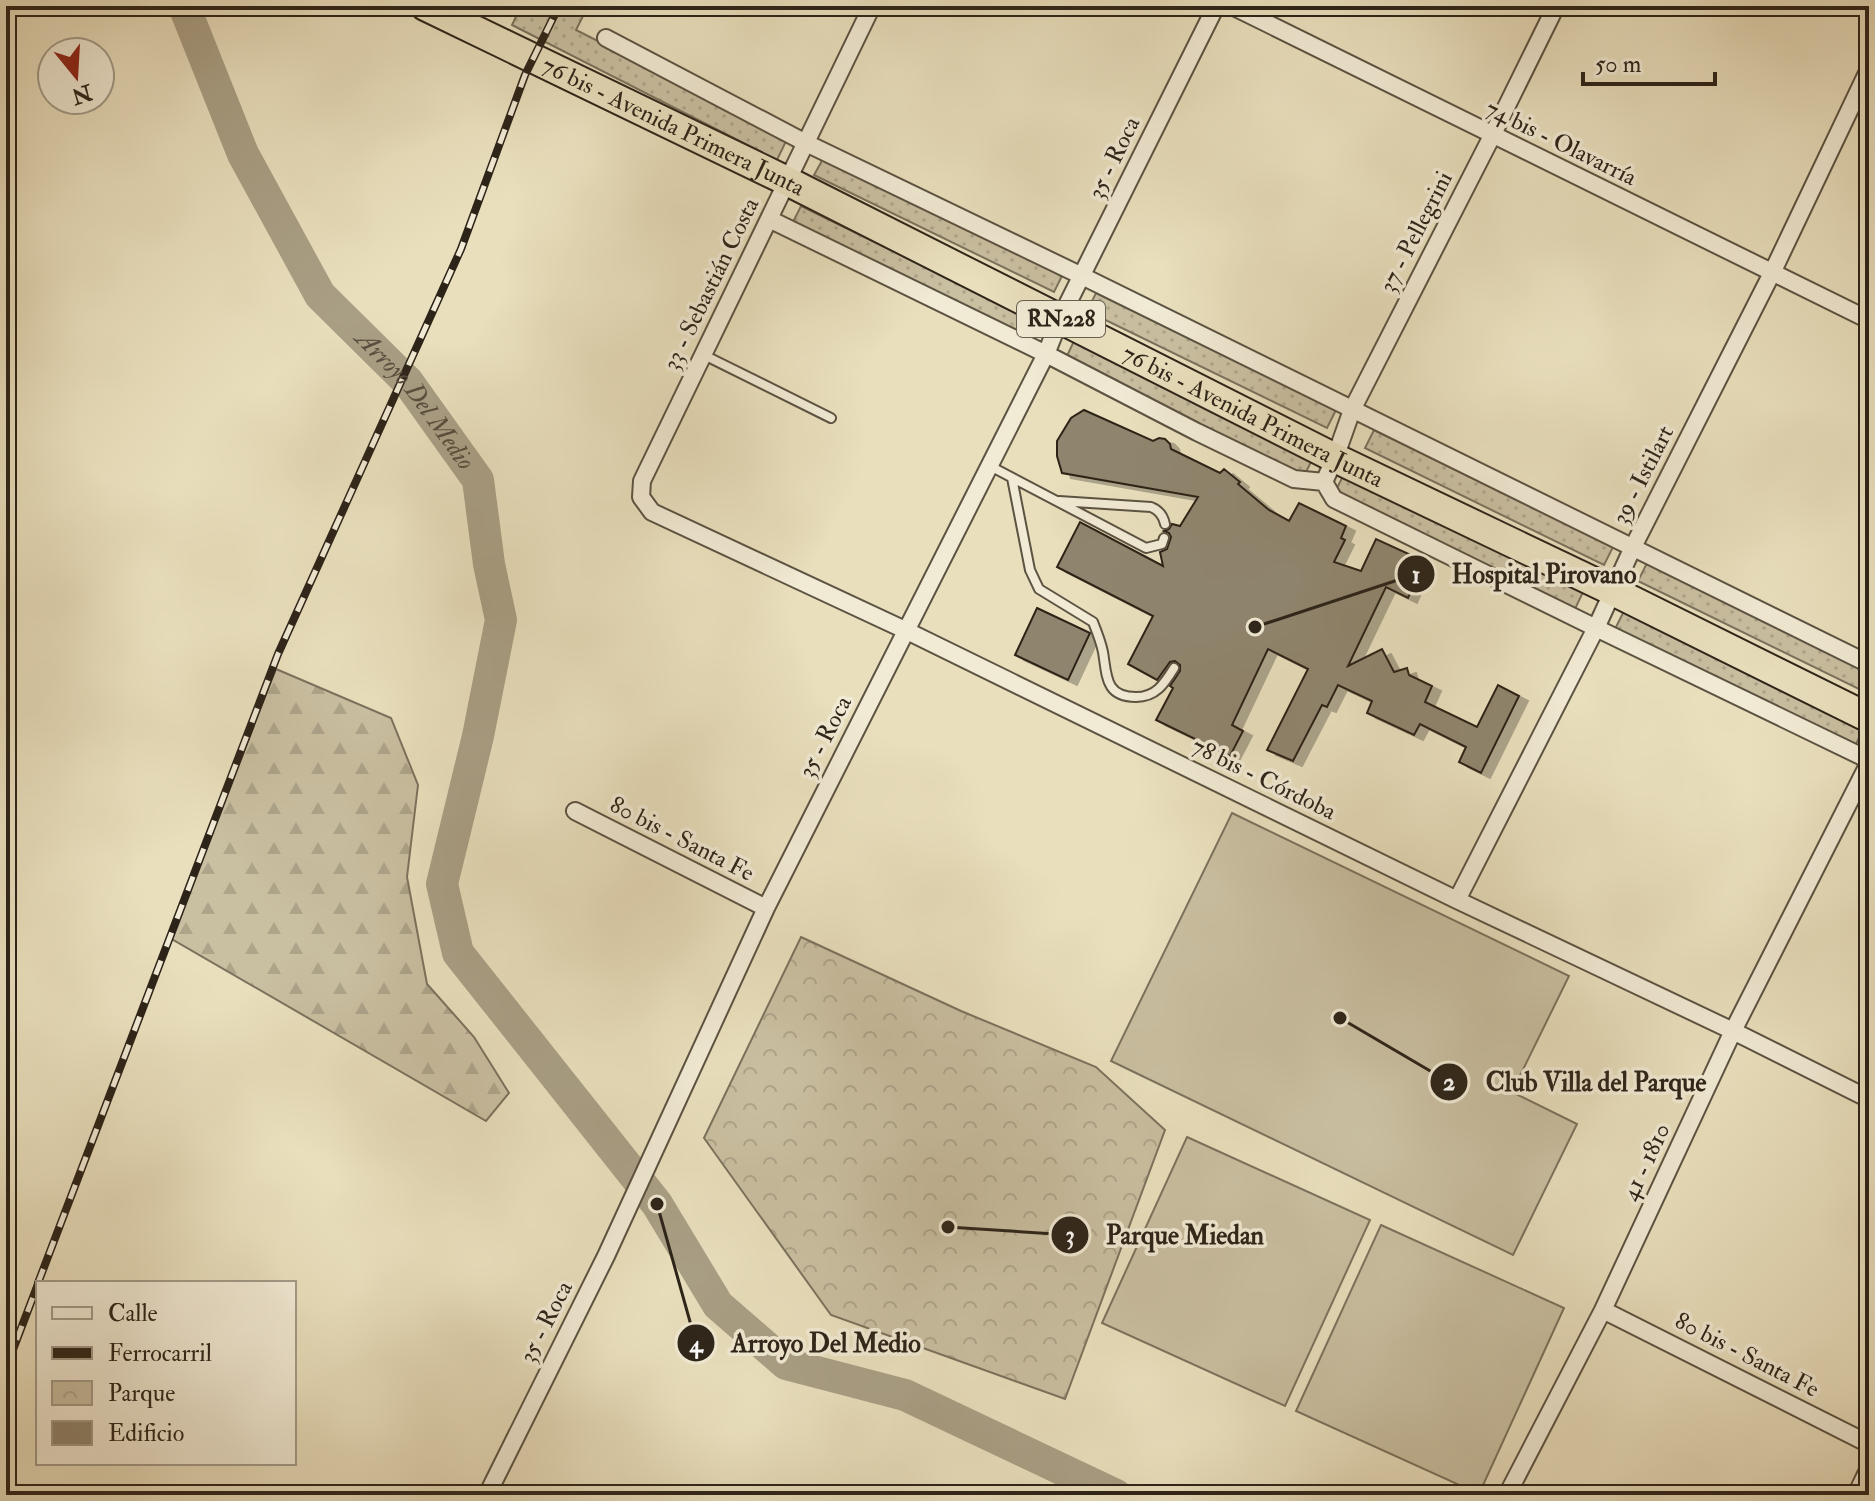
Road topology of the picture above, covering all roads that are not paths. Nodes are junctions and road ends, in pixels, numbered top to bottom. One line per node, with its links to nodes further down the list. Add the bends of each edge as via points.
1 (425, 6): 10 (highway, 76 bis - Avenida Primera Junta / RN228)
2 (872, 6): 9 (street, 33 - Sebastián Costa)
3 (1216, 6): 13 (street, 35 - Roca)
4 (1232, 6): 8 (street, 74 bis - Olavarría)
5 (1556, 6): 8 (street, 37 - Pellegrini)
6 (606, 38): 9 (street, 76 bis - Avenida Primera Junta)
7 (1869, 69): 12 (street, 39 - Istilart)
8 (1492, 136): 12 (street, 74 bis - Olavarría); 18 (street, 37 - Pellegrini)
9 (806, 143): 10 (street, 33 - Sebastián Costa); 13 (street, 76 bis - Avenida Primera Junta)
10 (787, 181): 11 (street, 33 - Sebastián Costa); 14 (highway, 76 bis - Avenida Primera Junta / RN228)
11 (769, 219): 16 (street, 76 bis - Avenida Primera Junta); 17 (street, 33 - Sebastián Costa)
12 (1772, 273): 15 (street, 74 bis - Olavarría); 27 (street, 39 - Istilart)
13 (1082, 276): 14 (street, 35 - Roca); 18 (street, 76 bis - Avenida Primera Junta)
14 (1060, 319): 16 (street, 35 - Roca); 21 (highway, 76 bis - Avenida Primera Junta / RN228)
15 (1869, 320)
16 (1046, 354): 20 (street, 35 - Roca); 21 (street, 76 bis - Avenida Primera Junta, via 1294,479)
17 (704, 355): 19 (lane); 23 (street, 33 - Sebastián Costa, via 642,481)
18 (1352, 410): 21 (street, 37 - Pellegrini); 27 (street, 76 bis - Avenida Primera Junta)
19 (831, 418)
20 (989, 466): 22 (lane); 30 (street, 35 - Roca)
21 (1330, 470): 28 (highway, 76 bis - Avenida Primera Junta / RN228); 29 (street, 76 bis - Avenida Primera Junta, via 1334,499)
22 (1012, 478): 24 (lane); 32 (lane, via 1034,579 1039,589 1093,622 1112,688 1126,696 1153,693)
23 (641, 497): 30 (street, 78 bis - Córdoba, via 652,512)
24 (1055, 500): 25 (lane, via 1151,507); 26 (lane, via 1146,548 1162,544)
25 (1165, 524)
26 (1164, 538)
27 (1633, 547): 28 (street, 39 - Istilart); 31 (street, 76 bis - Avenida Primera Junta)
28 (1613, 591): 29 (street, 39 - Istilart); 33 (highway, 76 bis - Avenida Primera Junta / RN228)
29 (1596, 628): 34 (street, 76 bis - Avenida Primera Junta); 36 (street, 39 - Istilart)
30 (905, 630): 36 (street, 78 bis - Córdoba); 37 (street, 35 - Roca)
31 (1869, 664)
32 (1174, 668)
33 (1869, 718)
34 (1869, 761): 38 (street, 41 - 1810)
35 (575, 811): 37 (street, 80 bis - Santa Fe)
36 (1457, 900): 38 (street, 78 bis - Córdoba)
37 (766, 908): 43 (street, 35 - Roca, via 606,1256)
38 (1733, 1031): 39 (street, 78 bis - Córdoba); 40 (street, 41 - 1810)
39 (1869, 1099)
40 (1603, 1310): 41 (street, 80 bis - Santa Fe); 44 (street, 41 - 1810)
41 (1869, 1444)
42 (1869, 1468): 45 (street)
43 (487, 1495)
44 (1507, 1495)
45 (1856, 1495)

